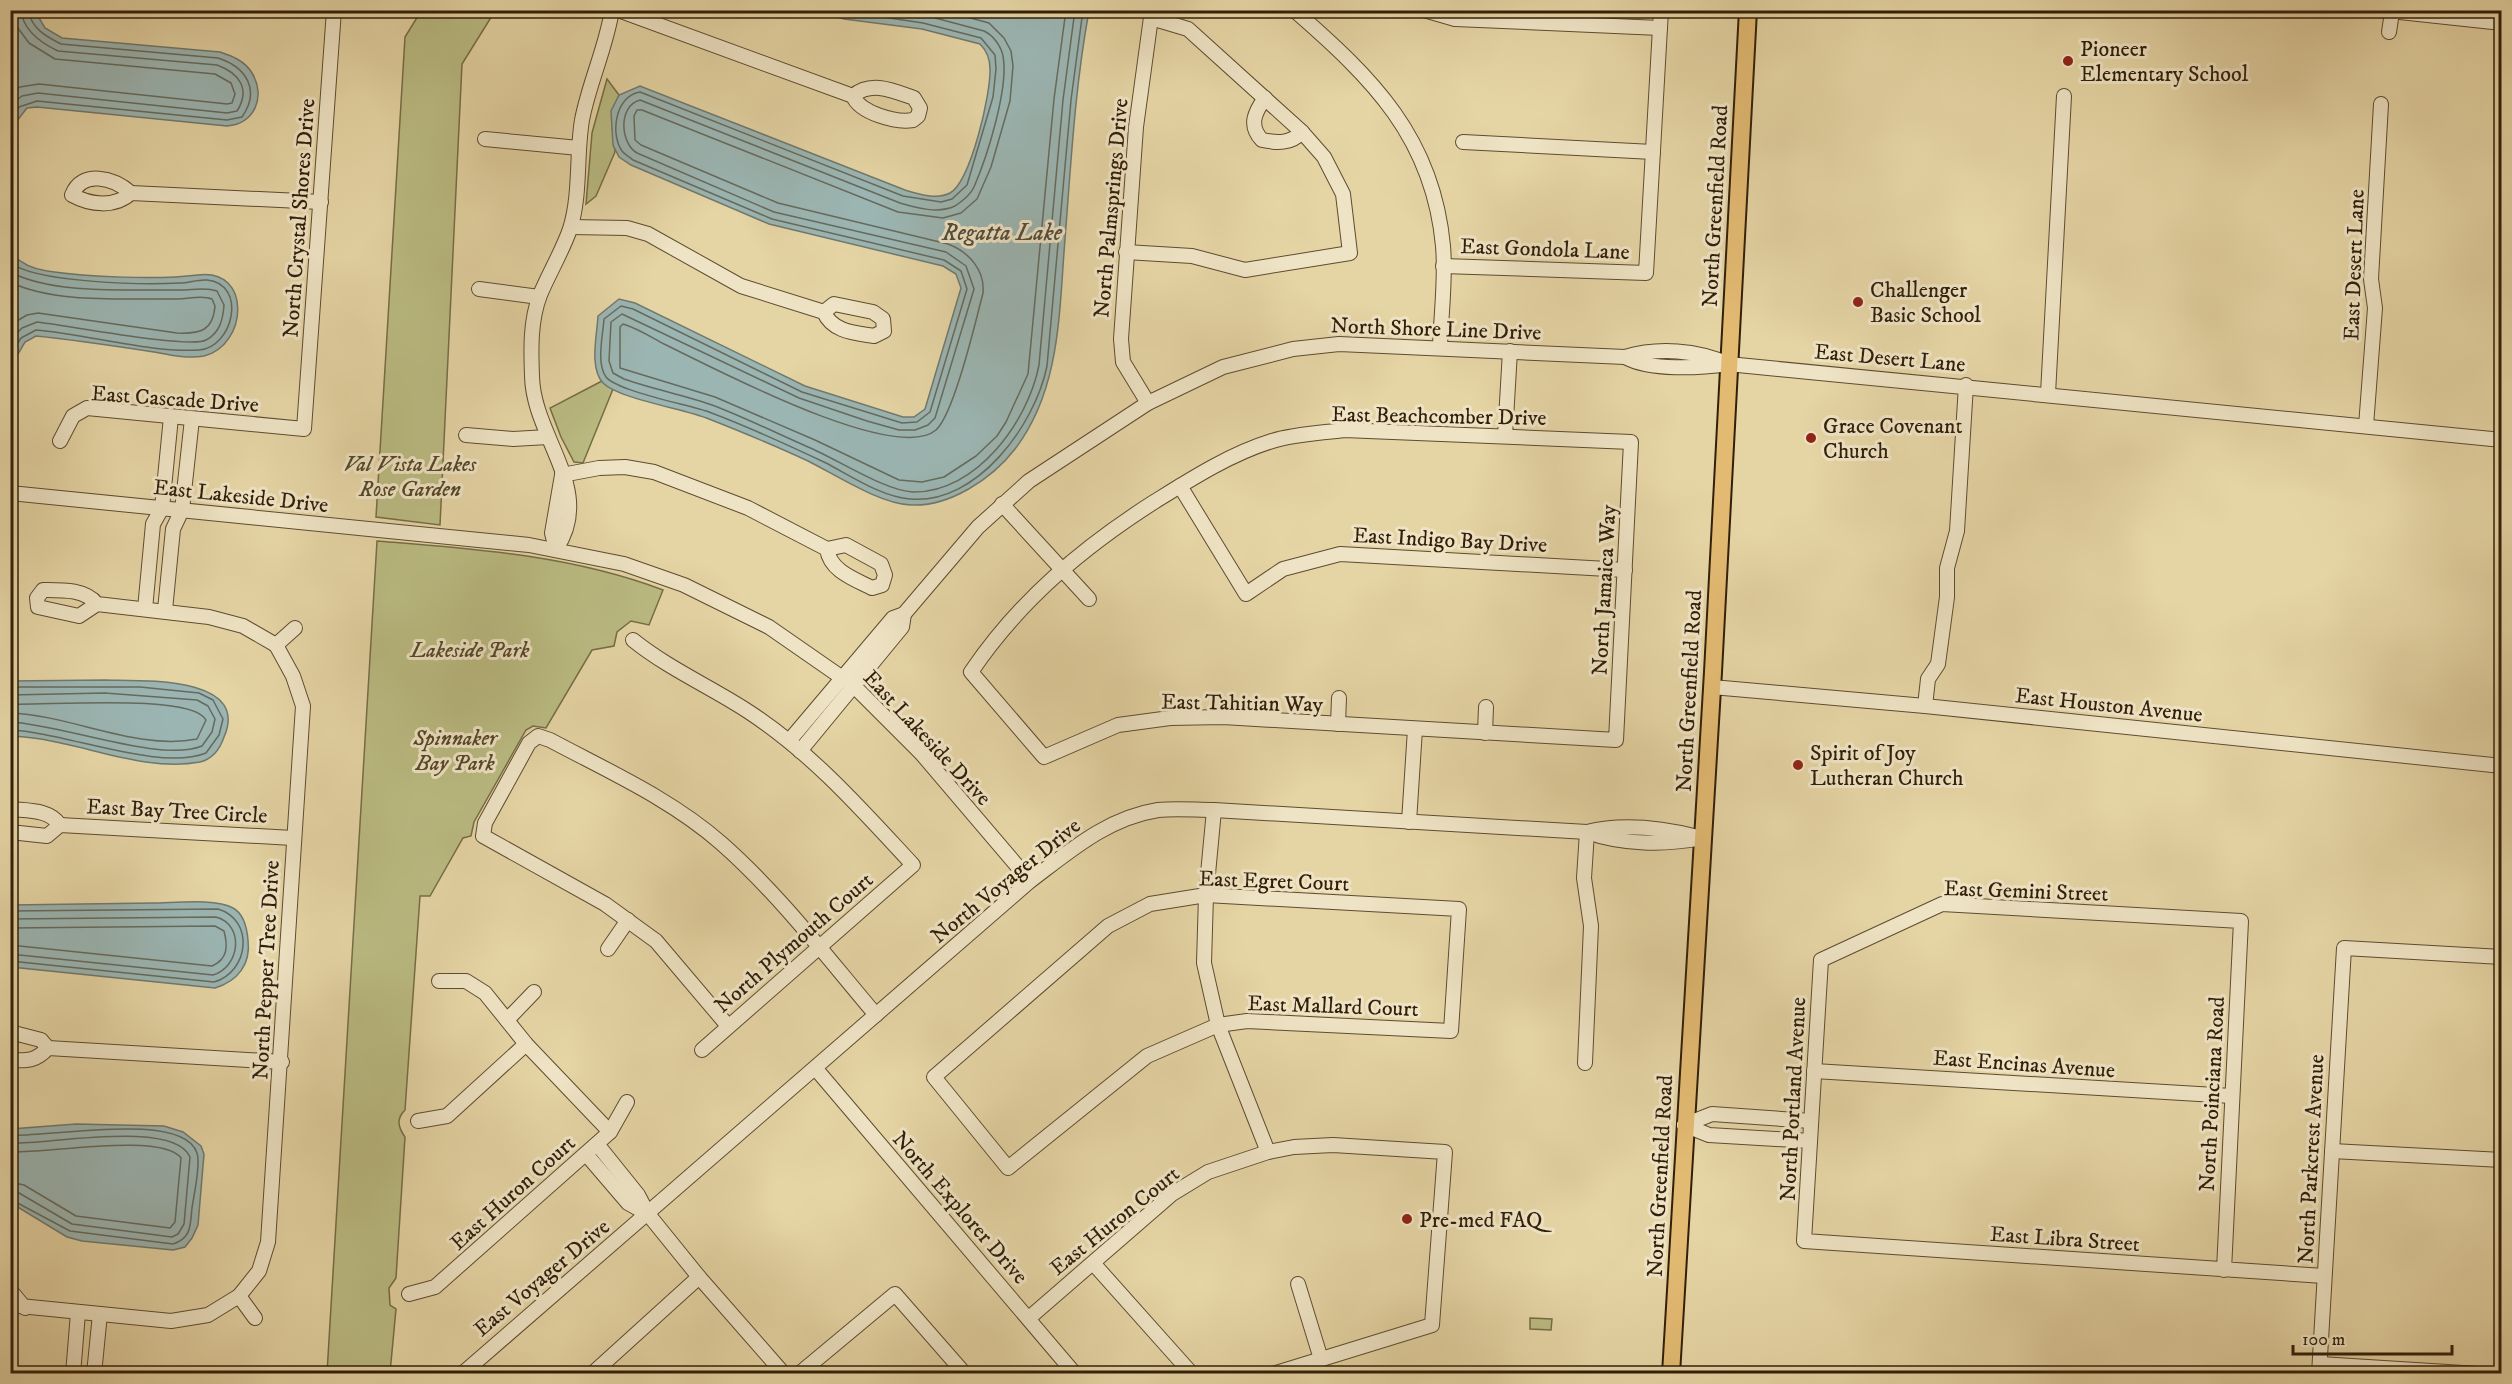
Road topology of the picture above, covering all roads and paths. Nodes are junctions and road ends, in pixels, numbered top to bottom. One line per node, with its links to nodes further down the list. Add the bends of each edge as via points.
1 (334, 10): 23 (street, North Crystal Shores Drive)
2 (612, 10): 20 (street, via 582,120)
3 (618, 10): 13 (street)
4 (1294, 10): 26 (street, via 1358,68 1405,128 1433,194)
5 (1424, 10): 11 (street, via 1455,19)
6 (1661, 10): 11 (street)
7 (1748, 10): 32 (main road, North Greenfield Road)
8 (2386, 11): 10 (street); 12 (street)
9 (1152, 14): 15 (street, via 1188,29); 25 (street, North Palmsprings Drive, via 1136,127)
10 (2502, 23)
11 (1660, 28): 21 (street)
12 (2390, 32)
13 (853, 96)
14 (2064, 96): 34 (street)
15 (1265, 98): 17 (street); 17 (street, via 1253,122 1255,133 1262,140 1285,141)
16 (2381, 104): 38 (street, East Desert Lane, via 2371,279 2375,308)
17 (1302, 132): 25 (street, via 1324,157 1343,195 1350,253 1245,270 1192,256)
18 (485, 139): 20 (street)
19 (1463, 142): 21 (street)
20 (579, 148): 24 (street)
21 (1653, 152): 26 (street, East Gondola Lane, via 1646,273)
22 (131, 193): 23 (street)
23 (321, 202): 39 (street, North Crystal Shores Drive)
24 (571, 227): 28 (street); 29 (street, via 627,228 648,234 741,286)
25 (1126, 252): 35 (street, North Palmsprings Drive, via 1122,356 1129,375)
26 (1443, 266): 30 (street)
27 (479, 289): 28 (street)
28 (539, 297): 42 (street, via 531,339 532,381)
29 (824, 312)
30 (1440, 347): 31 (street, North Shore Line Drive); 35 (street, North Shore Line Drive, via 1339,344 1286,350 1224,367)
31 (1510, 351): 32 (street, North Shore Line Drive, via 1625,357 1645,351 1707,354); 41 (street)
32 (1728, 364): 33 (street, East Desert Lane); 64 (main road, North Greenfield Road)
33 (1965, 385): 34 (street, East Desert Lane); 66 (street, via 1957,531 1947,568 1938,664 1928,679)
34 (2048, 394): 38 (street, East Desert Lane)
35 (1148, 403): 49 (street, North Shore Line Drive, via 1049,466)
36 (171, 417): 37 (street, East Cascade Drive); 44 (street, East Cascade Drive, via 87,408 73,416); 50 (street)
37 (192, 418): 39 (street, East Cascade Drive); 51 (street)
38 (2366, 426): 43 (street, East Desert Lane)
39 (304, 429)
40 (466, 435): 42 (street)
41 (1505, 436): 45 (street, East Beachcomber Drive); 47 (street, East Beachcomber Drive, via 1383,430 1305,434 1272,441)
42 (548, 437): 46 (street)
43 (2502, 440)
44 (60, 441)
45 (1631, 442): 55 (street, North Jamaica Way)
46 (562, 475): 52 (street, via 570,503 565,535); 53 (street, via 625,467 654,472 748,508)
47 (1180, 486): 54 (street, East Beachcomber Drive, via 1096,540); 55 (street, East Indigo Bay Drive, via 1246,594 1283,569 1340,554)
48 (10, 493): 50 (street, East Lakeside Drive)
49 (1002, 504): 54 (street); 63 (street, North Shore Line Drive, via 904,614 902,627)
50 (162, 508): 51 (street, East Lakeside Drive); 58 (street, via 153,524)
51 (182, 510): 52 (street, East Lakeside Drive); 59 (street, via 173,529)
52 (556, 549): 63 (street, East Lakeside Drive, via 624,564 684,585 769,627)
53 (827, 549)
54 (1061, 570): 56 (street); 74 (street, East Beachcomber Drive, via 1002,629 971,672)
55 (1625, 570): 71 (street, North Jamaica Way)
56 (1089, 599)
57 (97, 604): 58 (street)
58 (145, 609): 59 (street)
59 (165, 610): 62 (street, via 243,626)
60 (295, 628): 62 (street)
61 (633, 640): 72 (street, via 656,659 749,712)
62 (276, 645): 82 (street, North Pepper Tree Drive, via 303,706)
63 (848, 682): 72 (street); 73 (street); 84 (street, East Lakeside Drive, via 921,753)
64 (1712, 687): 66 (street, East Houston Avenue); 83 (main road, North Greenfield Road)
65 (1339, 698): 68 (street, East Tahitian Way)
66 (1925, 706): 75 (street, East Houston Avenue)
67 (1486, 707): 70 (street)
68 (1338, 724): 69 (street, East Tahitian Way); 74 (street, East Tahitian Way, via 1170,718 1118,725)
69 (1415, 729): 70 (street, East Tahitian Way); 78 (street)
70 (1485, 733): 71 (street, East Tahitian Way)
71 (1616, 740)
72 (789, 741): 73 (street)
73 (800, 751): 88 (street, North Plymouth Court, via 842,788 913,865)
74 (1044, 757)
75 (2502, 766)
76 (10, 809): 79 (street, East Bay Tree Circle, via 44,813)
77 (1214, 810): 78 (street, North Voyager Drive); 84 (street, North Voyager Drive, via 1159,810 1122,820 1092,834); 85 (street)
78 (1409, 822): 81 (street, North Voyager Drive)
79 (60, 825): 80 (street, East Bay Tree Circle, via 47,836); 82 (street, East Bay Tree Circle)
80 (10, 832)
81 (1587, 832): 83 (street, North Voyager Drive, via 1609,826 1672,831); 105 (street, via 1584,878 1591,926)
82 (293, 838): 104 (street, North Pepper Tree Drive)
83 (1702, 838): 112 (main road, North Greenfield Road)
84 (1030, 881): 94 (street, North Voyager Drive)
85 (1206, 895): 96 (street, via 1204,963); 98 (street, East Egret Court, via 1459,909); 120 (street, East Egret Court, via 1150,904 1108,926 934,1077)
86 (628, 921): 88 (street, via 605,904 483,836 485,823 529,742 538,736 676,809 720,842 771,891); 89 (street); 97 (street, via 656,941)
87 (2241, 921): 91 (street, East Gemini Street, via 1942,904); 108 (street, North Poinciana Road)
88 (819, 948): 94 (street); 97 (street, North Plymouth Court)
89 (608, 949)
90 (2502, 957): 116 (street, North Parkcrest Avenue, via 2344,948)
91 (1821, 960): 107 (street, North Portland Avenue)
92 (439, 981): 95 (street, via 466,981 485,993)
93 (534, 992): 95 (street)
94 (876, 1015): 106 (street, North Voyager Drive)
95 (507, 1020): 100 (street)
96 (1218, 1025): 98 (street, East Mallard Court, via 1247,1021); 117 (street); 120 (street, East Mallard Court, via 1147,1056)
97 (728, 1026): 102 (street, North Plymouth Court)
98 (1451, 1031)
99 (10, 1032): 101 (street, via 41,1040)
100 (526, 1044): 110 (street, via 447,1116); 113 (street)
101 (48, 1048): 103 (street, via 30,1061); 104 (street)
102 (702, 1050)
103 (10, 1060)
104 (282, 1062): 130 (street, North Pepper Tree Drive, via 268,1242 259,1271)
105 (1585, 1063)
106 (816, 1069): 121 (street, North Voyager Drive); 136 (street, North Explorer Drive)
107 (1814, 1071): 108 (street, East Encinas Avenue); 111 (street, North Portland Avenue)
108 (2232, 1096): 124 (street, North Poinciana Road)
109 (627, 1102): 113 (street, East Huron Court)
110 (418, 1121)
111 (1811, 1121): 112 (street, via 1712,1114); 114 (street, North Portland Avenue)
112 (1684, 1125): 114 (street, via 1709,1135); 149 (main road, North Greenfield Road)
113 (610, 1132): 115 (street, East Huron Court)
114 (1810, 1142): 122 (street, North Portland Avenue)
115 (597, 1144): 118 (street, East Huron Court); 121 (street, via 638,1195)
116 (2332, 1151): 119 (street); 125 (street, North Parkcrest Avenue)
117 (1268, 1152): 123 (street, East Huron Court, via 1208,1172 1173,1194); 137 (street, East Huron Court, via 1333,1145 1445,1152 1432,1325)
118 (586, 1154): 121 (street, via 628,1203); 129 (street, East Huron Court, via 435,1287)
119 (2502, 1160)
120 (1008, 1168)
121 (648, 1214): 126 (street); 141 (street, East Voyager Drive)
122 (1804, 1241): 124 (street, East Libra Street)
123 (1093, 1263): 136 (street, East Huron Court); 147 (street)
124 (2224, 1270): 125 (street, East Libra Street)
125 (2324, 1276): 138 (street, North Parkcrest Avenue)
126 (699, 1277): 142 (street); 143 (street)
127 (1298, 1284): 137 (street)
128 (10, 1290): 132 (street)
129 (409, 1294)
130 (239, 1296): 134 (street, North Pepper Tree Drive, via 208,1315 171,1321); 135 (street)
131 (10, 1305): 132 (street, North Pepper Tree Drive)
132 (26, 1308): 133 (street, North Pepper Tree Drive)
133 (78, 1313): 134 (street, North Pepper Tree Drive); 139 (street)
134 (100, 1314): 140 (street)
135 (255, 1318)
136 (1029, 1318): 146 (street, North Explorer Drive)
137 (1321, 1359): 148 (street)
138 (2319, 1369): 150 (street)
139 (73, 1374)
140 (94, 1374)
141 (462, 1374)
142 (592, 1374)
143 (784, 1374)
144 (799, 1374): 145 (street, via 895,1294)
145 (965, 1374)
146 (1075, 1374)
147 (1192, 1374)
148 (1273, 1374)
149 (1671, 1374)
150 (2479, 1374)

